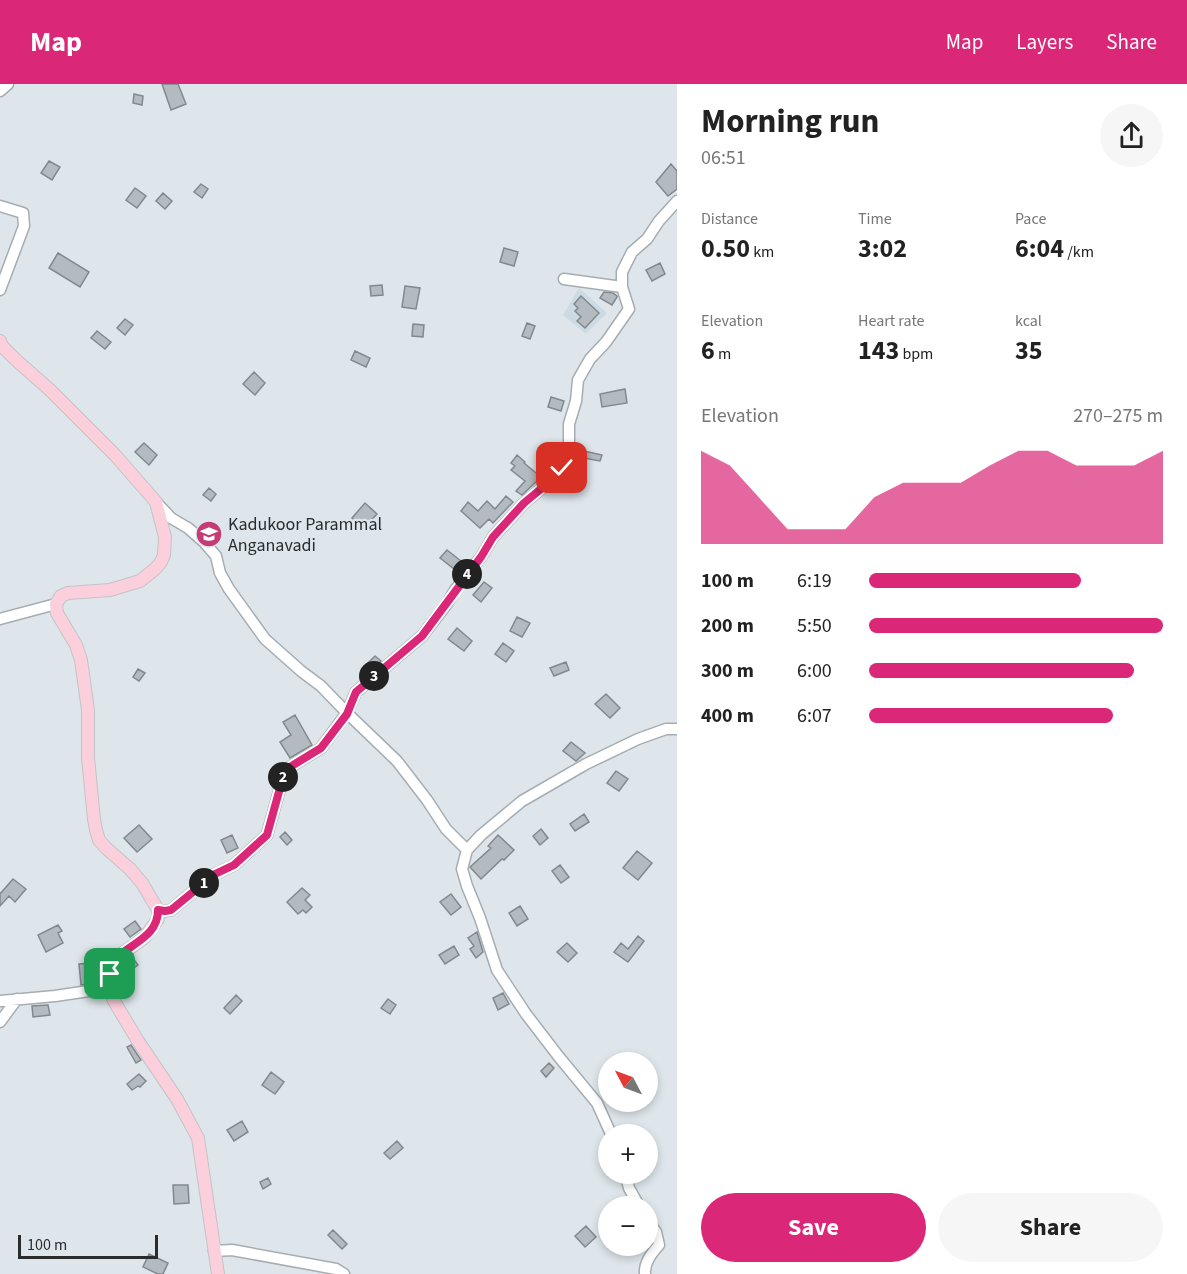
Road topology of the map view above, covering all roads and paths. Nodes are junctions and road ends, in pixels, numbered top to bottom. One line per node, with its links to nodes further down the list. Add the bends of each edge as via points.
1 (8, 84): 2 (street)
2 (0, 91)
3 (677, 201): 6 (street, via 632,252 622,272)
4 (0, 206): 7 (street, via 23,213 24,226)
5 (564, 279): 6 (street)
6 (622, 287): 12 (street, via 629,309 578,380 562,468 493,537 422,636 356,692)
7 (0, 290)
8 (0, 340): 9 (main road, via 115,455)
9 (156, 502): 10 (main road, via 165,546 155,569 117,589 68,593); 12 (street, via 216,556 229,589 266,639)
10 (56, 604): 11 (street); 15 (main road, via 81,660 88,710 93,819 99,840 142,883)
11 (0, 620)
12 (347, 714): 14 (street, via 397,761 446,829); 15 (street, via 321,748 285,770 267,835 234,865 215,874 171,910)
13 (677, 729): 14 (street, via 638,739 586,764 522,801)
14 (467, 850): 20 (street, via 462,869 497,970 526,1014 597,1103)
15 (158, 910): 16 (main road, via 158,919 144,937 112,965)
16 (109, 988): 17 (street); 21 (main road, via 198,1138)
17 (17, 999): 18 (street); 19 (street)
18 (0, 1001)
19 (0, 1022)
20 (606, 1124)
21 (214, 1251): 23 (main road); 24 (street, via 232,1250 336,1269)
22 (650, 1256): 25 (street)
23 (218, 1274)
24 (344, 1274)
25 (645, 1274)

